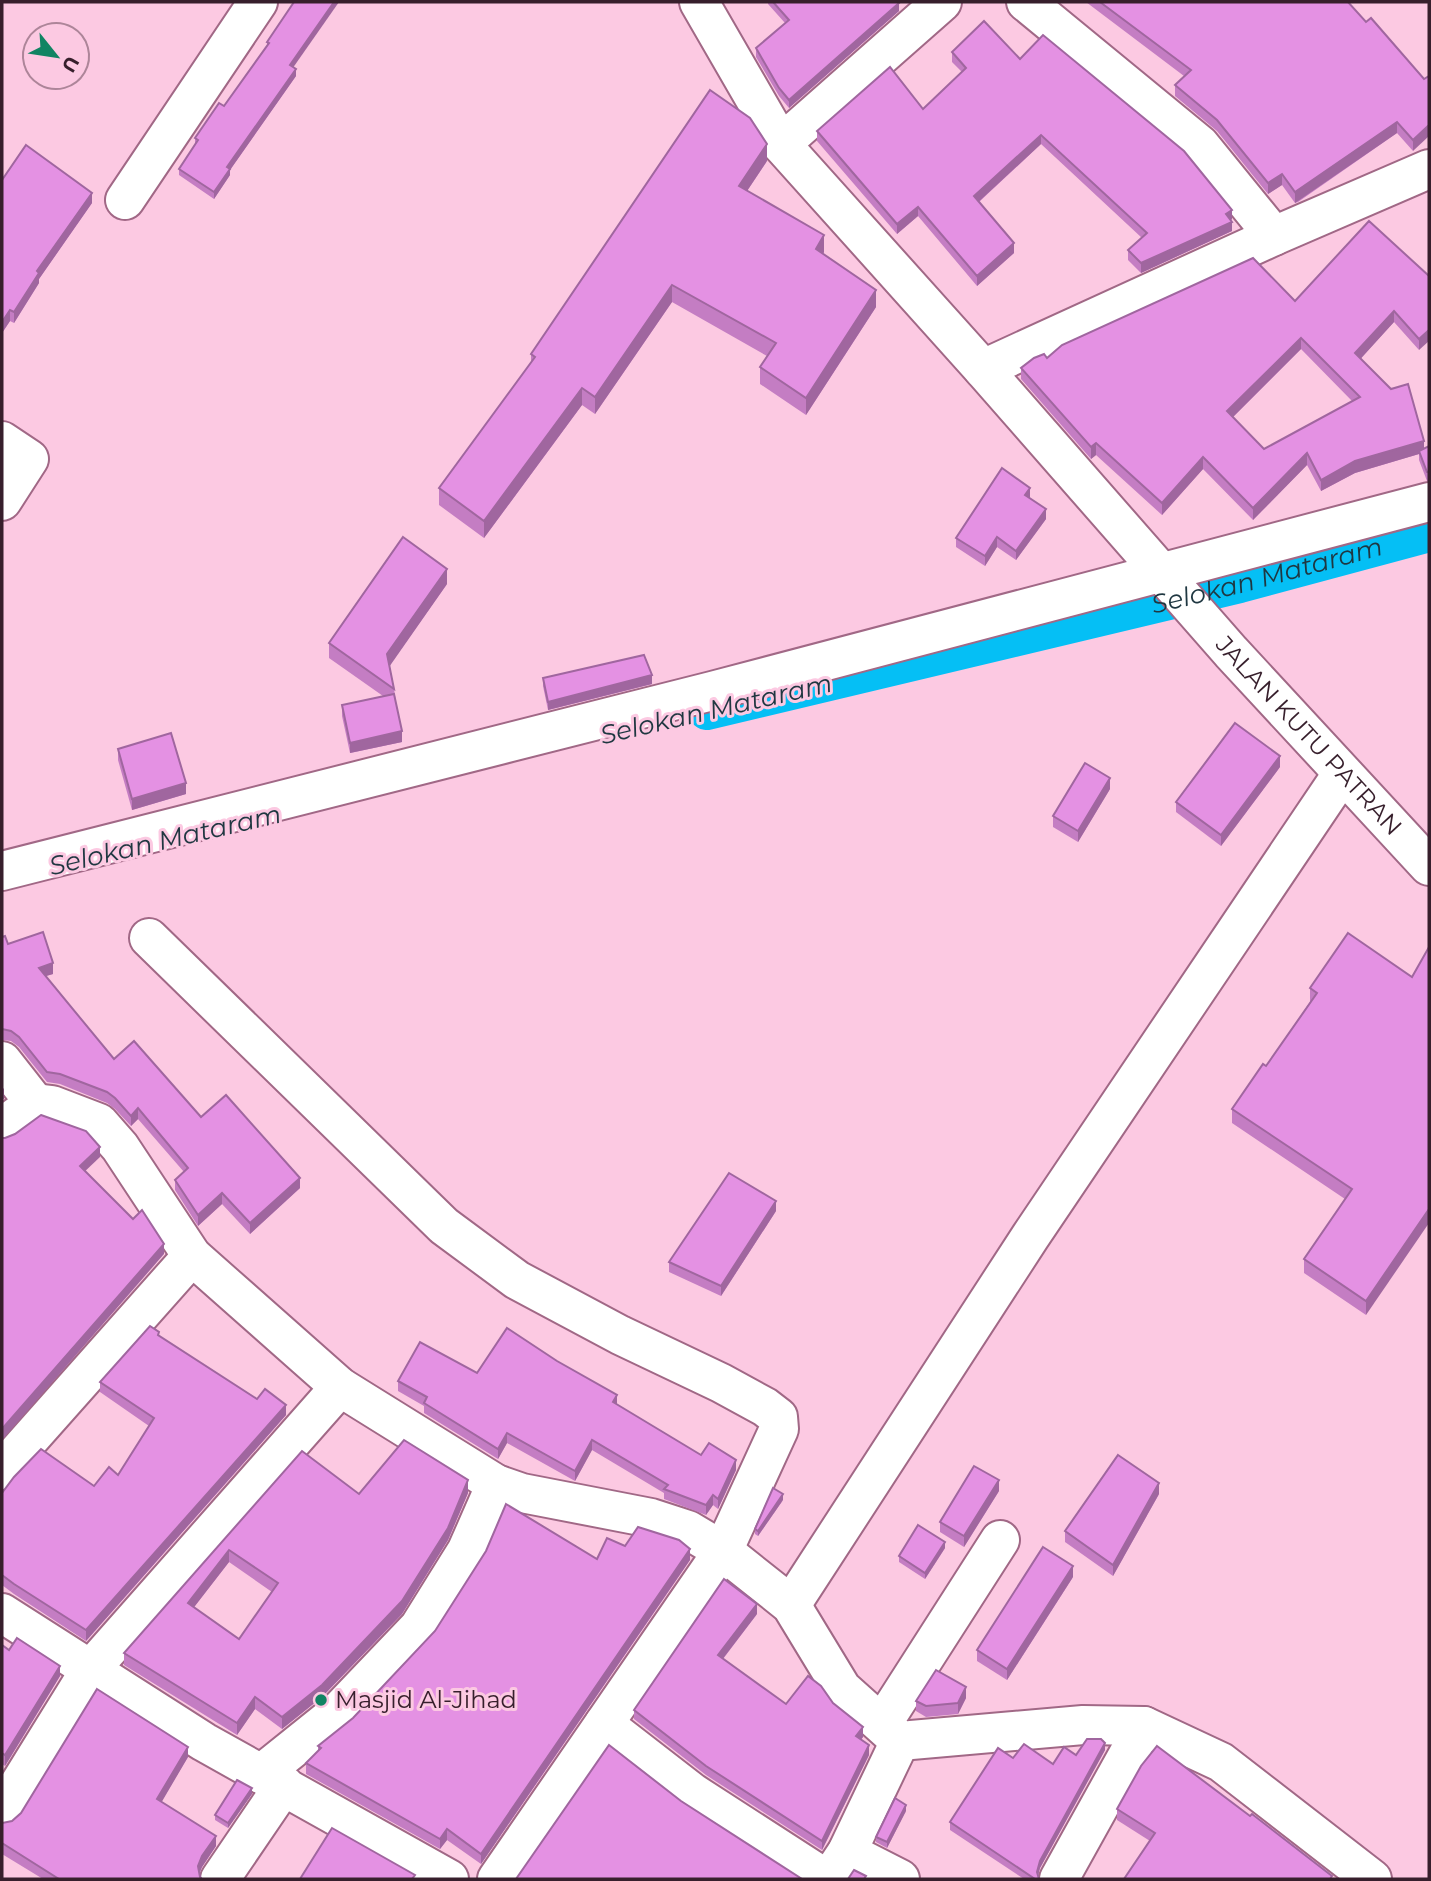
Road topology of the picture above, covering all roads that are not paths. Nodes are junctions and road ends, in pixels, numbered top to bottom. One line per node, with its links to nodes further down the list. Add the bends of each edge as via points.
1 (258, 2): 7 (street)
2 (699, 2): 5 (street, JALAN KUTU PATRAN)
3 (942, 2): 5 (street)
4 (1026, 2): 8 (street, via 1200,145)
5 (781, 144): 9 (street, JALAN KUTU PATRAN)
6 (1429, 169): 8 (street)
7 (125, 200)
8 (1274, 236): 9 (street)
9 (983, 369): 13 (street, JALAN KUTU PATRAN)
10 (2, 441): 11 (street, via 29,459)
11 (2, 501)
12 (1429, 502): 13 (street)
13 (1170, 581): 14 (street, JALAN KUTU PATRAN); 16 (street, via 698,694)
14 (1342, 774): 15 (street, JALAN KUTU PATRAN); 27 (street, via 1030,1237)
15 (1429, 866)
16 (2, 871)
17 (149, 938): 26 (street, via 444,1226 517,1280 721,1382 778,1417 779,1429)
18 (2, 1061): 19 (street)
19 (35, 1103): 20 (street); 21 (street, via 99,1123 120,1146)
20 (2, 1127)
21 (192, 1256): 22 (street); 23 (street)
22 (340, 1387): 24 (street); 29 (street)
23 (2, 1471)
24 (496, 1484): 26 (street, via 651,1518 688,1530); 33 (street, via 467,1550 419,1627)
25 (1000, 1539): 32 (street)
26 (723, 1552): 27 (street); 30 (street)
27 (790, 1605): 32 (street, via 842,1689)
28 (2, 1613): 29 (street)
29 (90, 1670): 33 (street); 34 (street)
30 (604, 1724): 35 (street, via 693,1793); 38 (street)
31 (1144, 1726): 32 (street); 40 (street); 41 (street, via 1221,1762)
32 (891, 1733): 35 (street)
33 (272, 1779): 36 (street); 37 (street)
34 (2, 1812)
35 (834, 1870): 39 (street)
36 (220, 1879)
37 (449, 1879)
38 (498, 1879)
39 (900, 1879)
40 (1059, 1879)
41 (1372, 1879)

